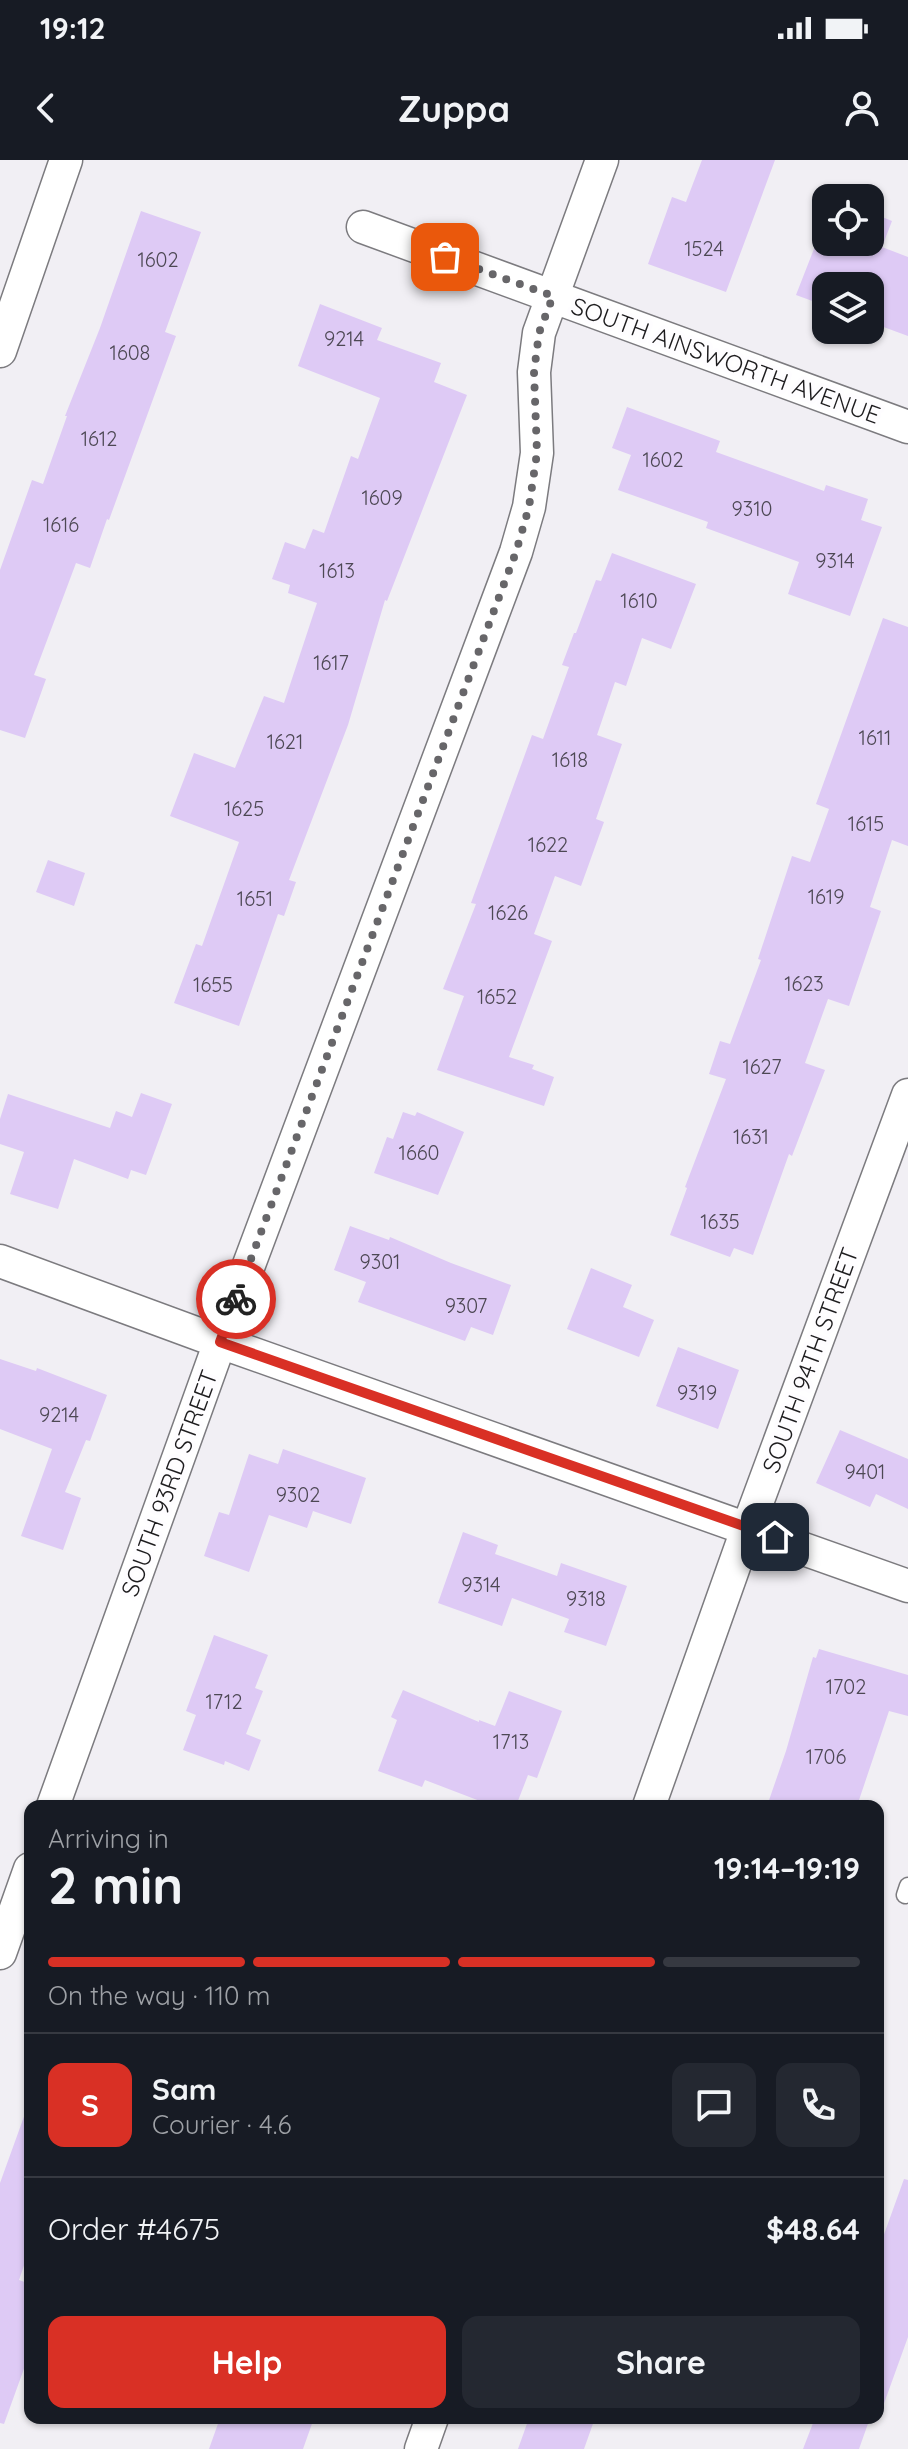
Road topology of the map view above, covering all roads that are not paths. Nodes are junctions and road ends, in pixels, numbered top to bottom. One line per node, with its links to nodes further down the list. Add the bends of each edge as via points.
1 (66, 160): 5 (street)
2 (602, 160): 4 (street, SOUTH 93RD STREET)
3 (363, 227): 4 (street, SOUTH AINSWORTH AVENUE)
4 (553, 296): 6 (street, SOUTH AINSWORTH AVENUE); 9 (street, SOUTH 93RD STREET, via 539,333 534,372 537,453 516,552)
5 (0, 351)
6 (908, 427)
7 (908, 1095): 10 (street, SOUTH 94TH STREET)
8 (0, 1261): 9 (street)
9 (220, 1342): 10 (street); 12 (street, SOUTH 93RD STREET)
10 (748, 1527): 11 (street); 13 (street, SOUTH 94TH STREET)
11 (908, 1586)
12 (55, 1800)
13 (651, 1800)
14 (24, 1886): 15 (street)
15 (0, 1953)
16 (430, 2424): 17 (street)
17 (421, 2449)

